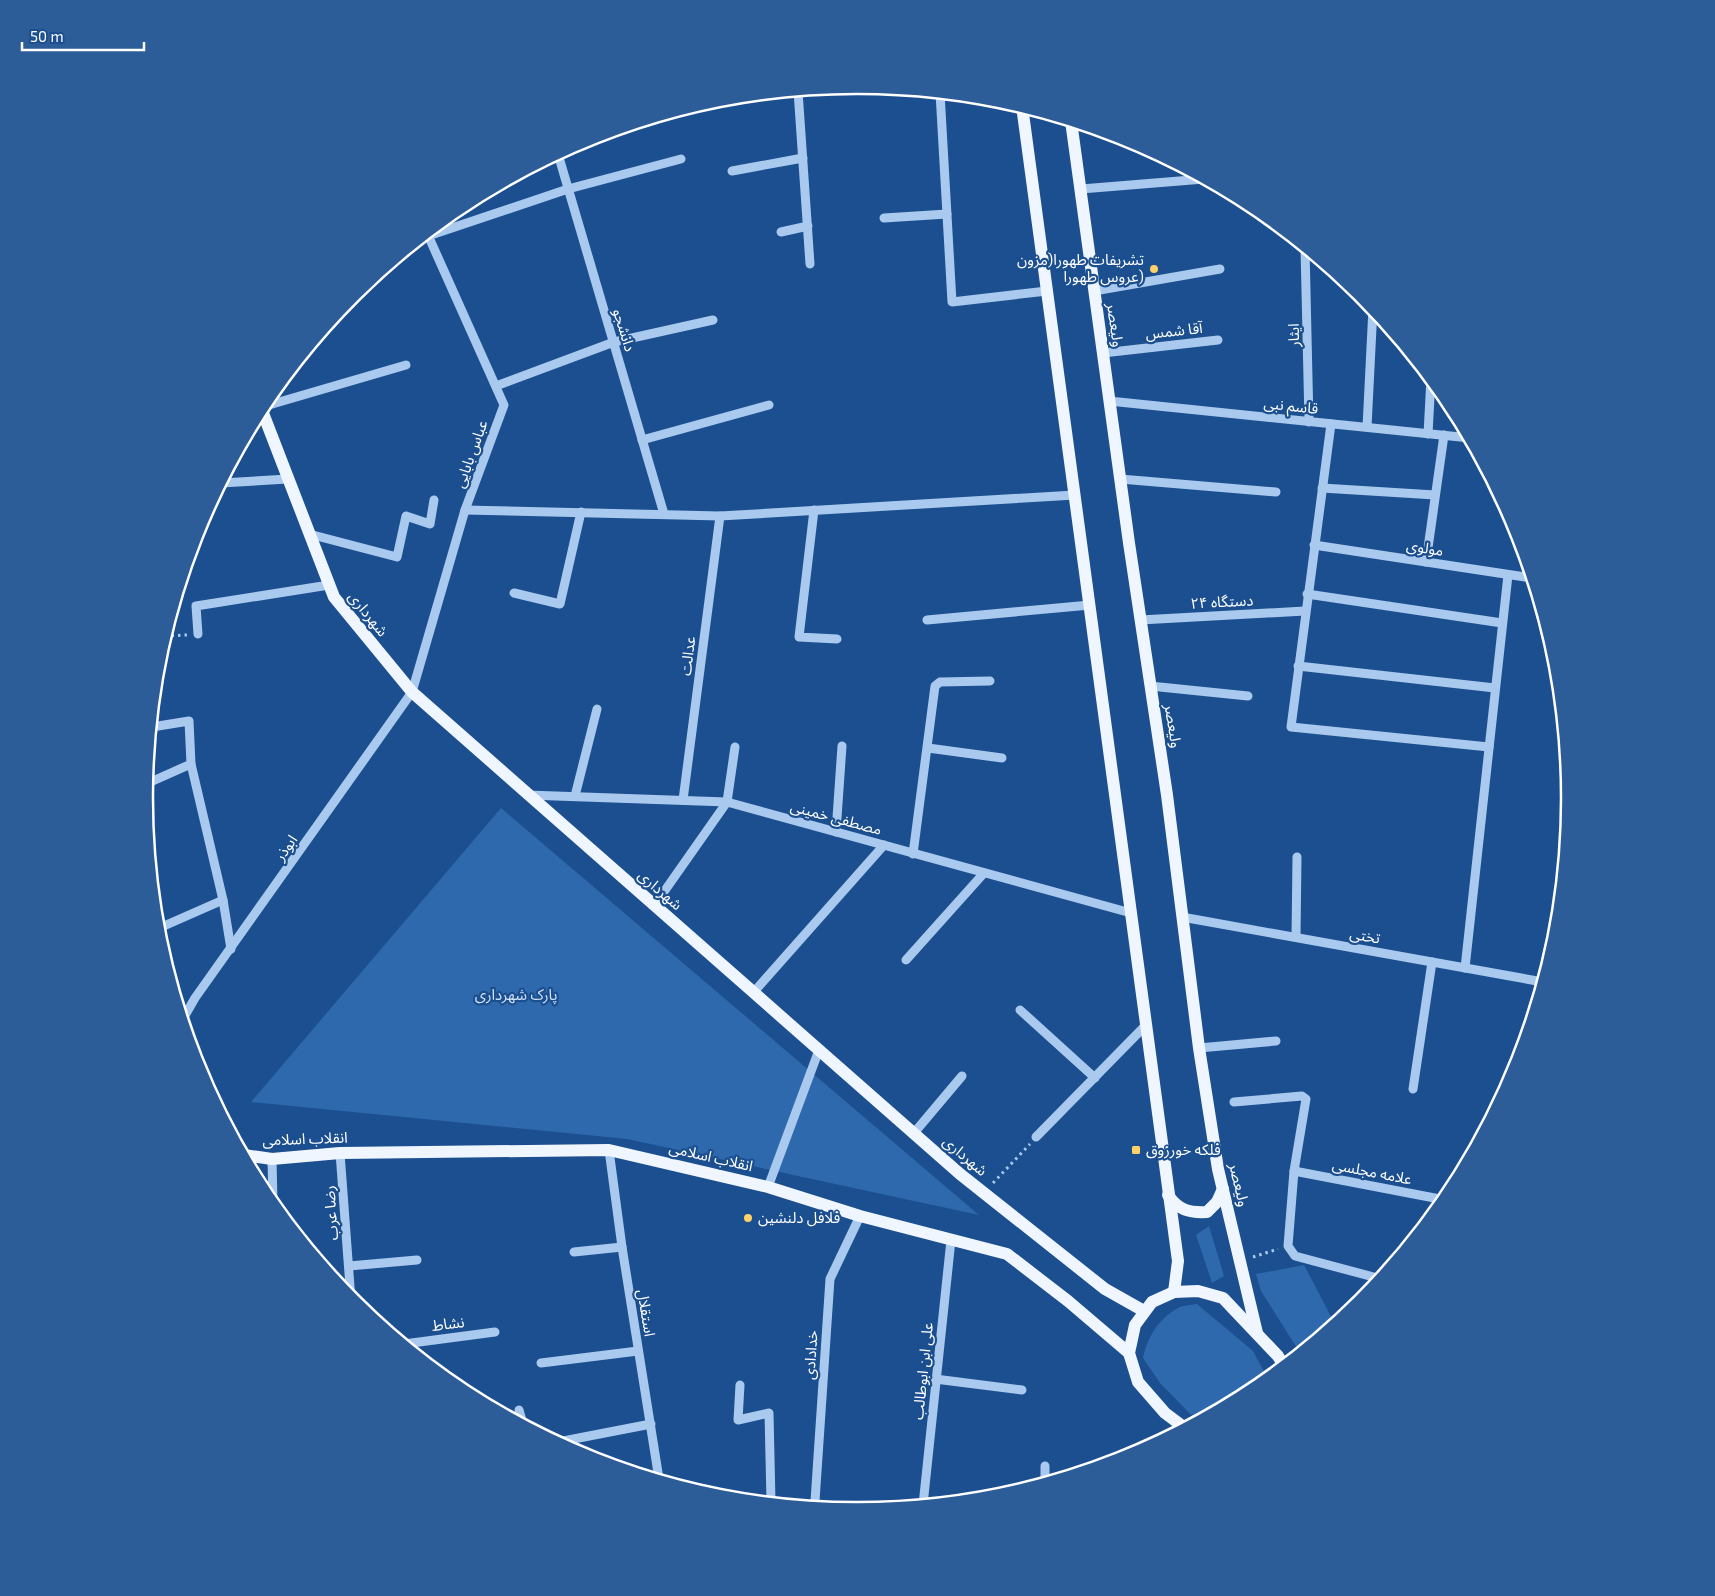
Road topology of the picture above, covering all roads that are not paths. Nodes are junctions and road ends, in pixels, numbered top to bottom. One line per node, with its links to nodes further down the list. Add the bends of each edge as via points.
1 (798, 96): 5 (street)
2 (940, 99): 12 (street)
3 (1023, 114): 21 (main road)
4 (1072, 127): 11 (main road, ولیعصر)
5 (803, 158): 8 (street); 14 (street)
6 (681, 159): 10 (street)
7 (560, 160): 10 (street, دانشجو)
8 (732, 171)
9 (1195, 180): 11 (street)
10 (568, 189): 15 (street); 26 (street, دانشجو)
11 (1080, 189): 22 (main road, ولیعصر)
12 (947, 214): 13 (street); 21 (street, via 952,302)
13 (884, 218)
14 (808, 226): 16 (street); 19 (street)
15 (440, 231)
16 (781, 232)
17 (430, 239): 29 (street, عباس بابایی)
18 (1305, 255): 35 (street, ایثار)
19 (810, 264)
20 (1220, 269): 22 (street)
21 (1047, 290): 47 (main road)
22 (1094, 291): 27 (main road, ولیعصر)
23 (1372, 319): 37 (street)
24 (713, 320): 26 (street)
25 (1218, 340): 27 (street, آقا شمس)
26 (614, 342): 29 (street); 41 (street, دانشجو)
27 (1103, 353): 31 (main road, ولیعصر)
28 (406, 365): 32 (street)
29 (496, 386): 50 (street, عباس بابایی, via 504,405)
30 (1430, 388): 38 (street)
31 (1109, 401): 35 (street, قاسم نبی); 43 (main road, ولیعصر)
32 (275, 403)
33 (769, 405): 41 (street)
34 (266, 417): 42 (main road, شهرداری)
35 (1310, 422): 36 (street, قاسم نبی)
36 (1331, 424): 37 (street, قاسم نبی); 45 (street)
37 (1367, 428): 38 (street, قاسم نبی)
38 (1428, 434): 39 (street, قاسم نبی)
39 (1444, 435): 40 (street, قاسم نبی); 48 (street)
40 (1461, 437)
41 (642, 440): 53 (street, دانشجو)
42 (288, 479): 44 (street); 55 (main road, شهرداری)
43 (1120, 479): 46 (street); 66 (main road, ولیعصر)
44 (228, 483)
45 (1322, 488): 48 (street); 56 (street)
46 (1276, 492)
47 (1075, 495): 51 (street); 63 (main road)
48 (1435, 495): 57 (street)
49 (434, 500): 55 (street, via 430,524 406,516 397,557)
50 (465, 510): 52 (street); 74 (street, عباس بابایی)
51 (814, 510): 54 (street); 69 (street, via 799,637)
52 (581, 512): 53 (street); 61 (street, via 560,604)
53 (664, 514): 54 (street)
54 (720, 516): 87 (street, عدالت)
55 (310, 534): 60 (main road, شهرداری)
56 (1314, 545): 57 (street, مولوی); 62 (street)
57 (1426, 562): 58 (street, مولوی)
58 (1508, 575): 59 (street, مولوی); 67 (street)
59 (1526, 577)
60 (329, 585): 68 (street, via 196,606); 74 (main road, شهرداری, via 334,597)
61 (514, 593)
62 (1307, 594): 64 (street); 67 (street)
63 (1090, 606): 65 (street); 96 (main road)
64 (1305, 611): 66 (street, ۲۴ دستگاه); 70 (street)
65 (927, 620)
66 (1140, 620): 72 (main road, ولیعصر)
67 (1502, 623): 73 (street)
68 (198, 634)
69 (837, 639)
70 (1298, 666): 73 (street); 80 (street, via 1291,727)
71 (990, 682): 81 (street, via 937,683)
72 (1150, 686): 75 (street); 97 (main road, ولیعصر)
73 (1495, 688): 80 (street)
74 (412, 692): 85 (main road, شهرداری); 100 (street, ابوذر)
75 (1248, 696)
76 (598, 709): 86 (street)
77 (157, 726): 83 (street, via 188,721)
78 (735, 746): 88 (street)
79 (842, 746): 89 (street)
80 (1489, 746): 103 (street)
81 (928, 748): 82 (street); 91 (street)
82 (1002, 758)
83 (191, 764): 84 (street); 94 (street)
84 (154, 781)
85 (527, 795): 86 (street, مصطفی خمینی); 95 (main road, شهرداری)
86 (575, 796): 87 (street, مصطفی خمینی)
87 (683, 800): 88 (street, مصطفی خمینی)
88 (728, 802): 89 (street, مصطفی خمینی); 95 (street)
89 (836, 832): 90 (street, مصطفی خمینی)
90 (884, 845): 91 (street, مصطفی خمینی); 105 (street)
91 (913, 854): 93 (street, مصطفی خمینی)
92 (1297, 857): 99 (street)
93 (984, 873): 96 (street, مصطفی خمینی); 101 (street)
94 (223, 900): 98 (street); 100 (street)
95 (654, 906): 105 (main road, شهرداری)
96 (1131, 913): 108 (main road)
97 (1182, 917): 99 (street, تختی); 110 (main road, ولیعصر)
98 (165, 925)
99 (1296, 937): 102 (street, تختی)
100 (231, 949): 107 (street, ابوذر)
101 (906, 960)
102 (1432, 962): 103 (street, تختی); 114 (street)
103 (1465, 968): 104 (street, تختی)
104 (1538, 981)
105 (754, 993): 111 (main road, شهرداری)
106 (1020, 1010): 113 (street)
107 (187, 1012)
108 (1146, 1025): 113 (street); 126 (main road)
109 (1276, 1041): 110 (street)
110 (1199, 1048): 124 (main road, ولیعصر)
111 (819, 1050): 116 (main road, شهرداری); 123 (street)
112 (962, 1076): 116 (street)
113 (1095, 1078): 117 (street)
114 (1413, 1089)
115 (1234, 1102): 122 (street, via 1302,1096 1306,1099)
116 (914, 1133): 137 (main road, شهرداری, via 1105,1289)
117 (1036, 1137)
118 (610, 1150): 119 (main road, انقلاب اسلامی); 123 (main road, انقلاب اسلامی); 130 (street, استقلال)
119 (340, 1153): 121 (main road, انقلاب اسلامی); 133 (street, رضا عرب)
120 (252, 1156): 121 (main road, انقلاب اسلامی)
121 (272, 1160): 125 (street)
122 (1294, 1171): 127 (street, علامه مجلسی); 134 (street, via 1288,1246 1295,1256)
123 (768, 1187): 128 (main road, انقلاب اسلامی)
124 (1223, 1189): 126 (main road, via 1208,1212 1192,1213 1176,1207); 139 (main road, ولیعصر)
125 (273, 1190)
126 (1168, 1195): 136 (main road, via 1178,1261)
127 (1436, 1199)
128 (860, 1216): 129 (main road, انقلاب اسلامی); 158 (street, خدادادی, via 830,1279)
129 (951, 1240): 142 (main road, انقلاب اسلامی, via 1007,1254); 145 (street, علی ابن ابوطالب)
130 (622, 1247): 131 (street); 141 (street, استقلال)
131 (574, 1252)
132 (417, 1260): 133 (street)
133 (349, 1266): 135 (street, رضا عرب)
134 (1373, 1277)
135 (350, 1286)
136 (1174, 1292): 137 (main road, via 1152,1302); 139 (main road, via 1198,1291 1223,1298)
137 (1144, 1311): 142 (main road, via 1135,1325)
138 (495, 1332): 140 (street, نشاط)
139 (1257, 1333): 143 (main road)
140 (412, 1343)
141 (638, 1351): 144 (street); 150 (street, استقلال)
142 (1129, 1353): 151 (main road, via 1138,1382 1165,1413)
143 (1281, 1361)
144 (541, 1363)
145 (935, 1379): 147 (street); 157 (street, علی ابن ابوطالب)
146 (740, 1385): 156 (street, via 738,1420 770,1413)
147 (1022, 1390)
148 (519, 1410): 149 (street)
149 (521, 1417)
150 (652, 1424): 152 (street); 154 (street, استقلال)
151 (1180, 1424)
152 (568, 1440)
153 (1045, 1466): 155 (street)
154 (658, 1473)
155 (1045, 1477)
156 (771, 1497)
157 (923, 1499)
158 (815, 1501)

